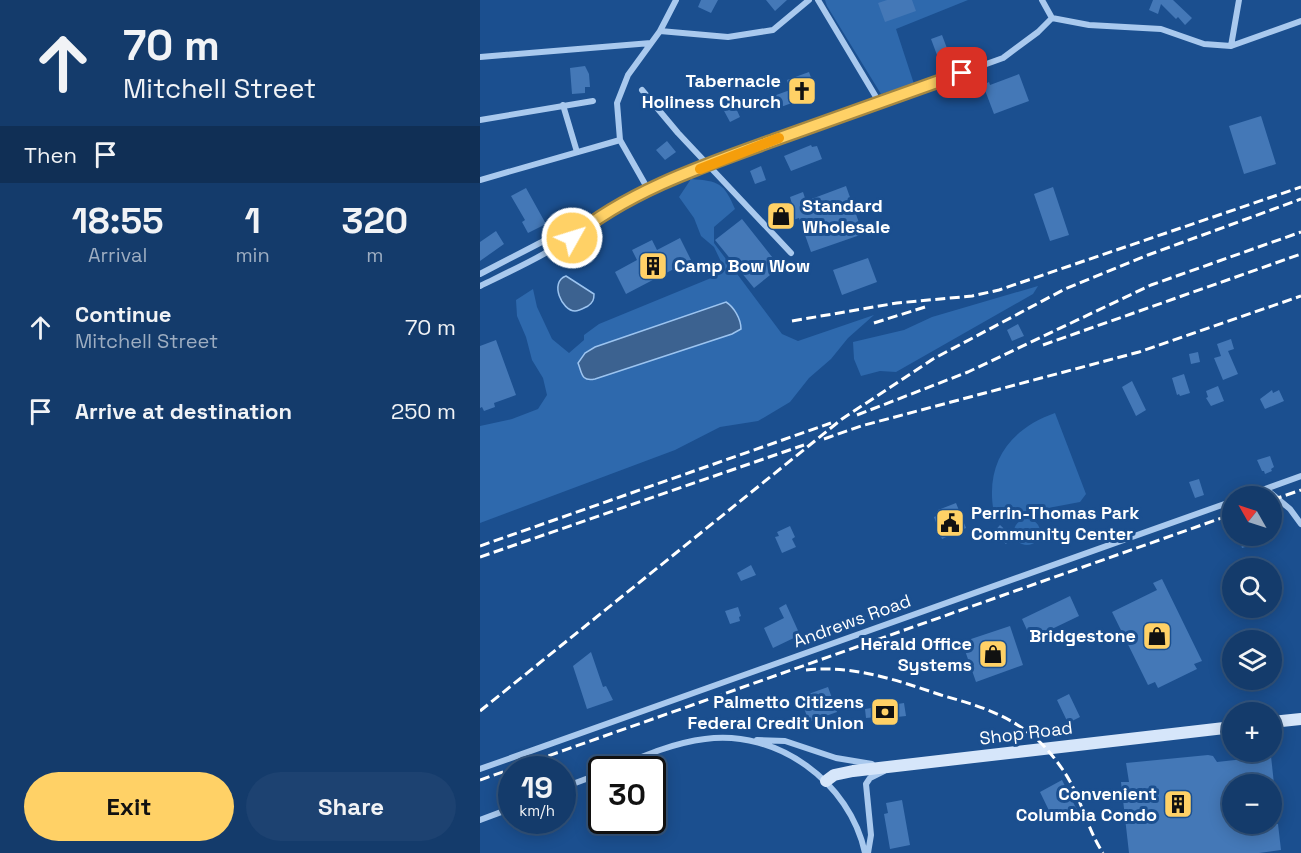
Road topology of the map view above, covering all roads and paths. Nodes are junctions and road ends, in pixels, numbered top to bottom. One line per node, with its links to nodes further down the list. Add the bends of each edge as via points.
1 (676, 0): 8 (street)
2 (809, 0): 8 (street, via 773,30 728,37)
3 (818, 0): 14 (street)
4 (1042, 0): 6 (street)
5 (1239, 0): 10 (street)
6 (1052, 18): 10 (street, via 1089,25 1161,29 1204,44); 14 (street, via 1004,58)
7 (1301, 21): 10 (street)
8 (660, 31): 9 (street)
9 (651, 43): 11 (street); 17 (street, via 628,75 617,103)
10 (1231, 46)
11 (480, 57)
12 (642, 90): 19 (street)
13 (593, 101): 15 (street)
14 (879, 102): 19 (street)
15 (563, 105): 16 (street); 18 (street)
16 (480, 120)
17 (620, 140): 18 (street); 21 (street)
18 (577, 152): 20 (street)
19 (709, 165): 21 (street); 23 (street)
20 (480, 180)
21 (649, 191): 22 (street)
22 (592, 221): 24 (street, via 563,231); 25 (street, via 572,238)
23 (791, 254)
24 (480, 274)
25 (480, 286)
26 (1301, 476): 27 (street)
27 (1274, 486)
28 (1282, 502): 30 (street)
29 (1222, 505): 37 (street, Andrews Road)
30 (1301, 524)
31 (1301, 719): 32 (street)
32 (1282, 721)
33 (1222, 728): 36 (street, Shop Road)
34 (739, 739): 35 (street, via 690,741); 36 (street, via 785,741 836,758); 38 (street, via 771,746)
35 (645, 756)
36 (892, 767): 38 (street, Shop Road, via 834,775); 41 (street, via 866,784 871,835)
37 (480, 769)
38 (826, 781): 41 (street, via 858,830)
39 (498, 813): 40 (street)
40 (480, 820)
41 (866, 853)

